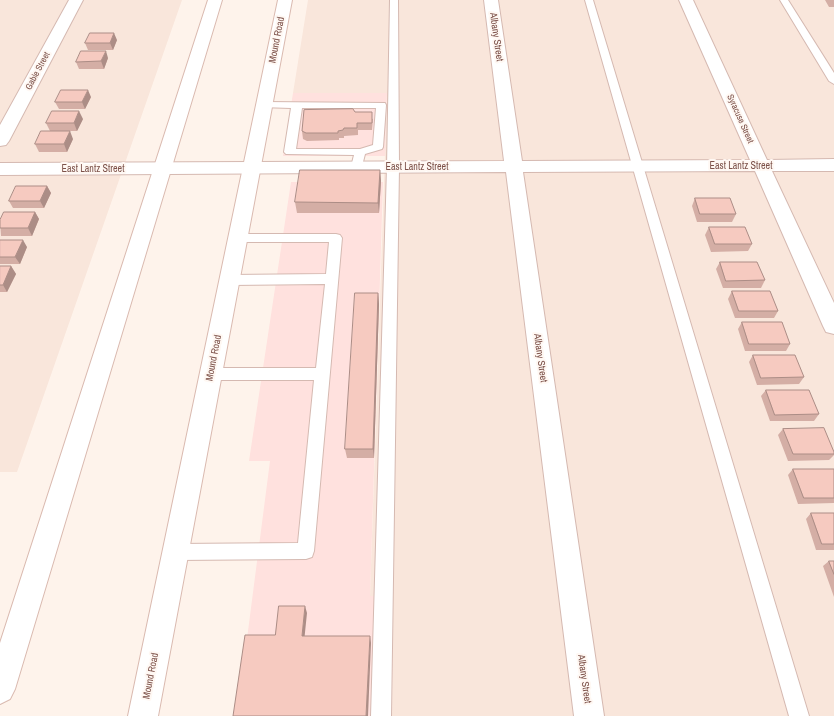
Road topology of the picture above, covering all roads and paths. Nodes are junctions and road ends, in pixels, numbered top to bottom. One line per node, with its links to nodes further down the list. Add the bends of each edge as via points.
1 (76, 0): 12 (street, Gable Street)
2 (215, 0): 19 (street)
3 (286, 0): 10 (street, Mound Road)
4 (394, 0): 18 (lane)
5 (491, 0): 15 (street, Albany Street)
6 (589, 0): 16 (lane)
7 (686, 0): 17 (street, Syracuse Street)
8 (784, 0): 9 (lane)
9 (834, 81)
10 (264, 105): 11 (lane); 20 (street, Mound Road)
11 (297, 105): 13 (lane, via 290,152); 13 (lane, via 381,105 378,147)
12 (0, 141)
13 (359, 160): 18 (street, East Lantz Street); 20 (street, East Lantz Street)
14 (834, 165): 17 (street, East Lantz Street)
15 (514, 166): 16 (street, East Lantz Street); 18 (street, East Lantz Street); 32 (street, Albany Street)
16 (638, 166): 17 (street, East Lantz Street); 33 (lane)
17 (761, 166): 25 (street, Syracuse Street)
18 (393, 167): 31 (lane)
19 (163, 168): 20 (street, East Lantz Street); 21 (street, East Lantz Street); 29 (street)
20 (252, 168): 22 (street, Mound Road)
21 (0, 169)
22 (238, 238): 23 (lane, via 336,238); 24 (street, Mound Road)
23 (332, 279): 24 (lane); 27 (lane)
24 (230, 280): 26 (street, Mound Road)
25 (834, 326)
26 (211, 374): 27 (lane); 28 (street, Mound Road)
27 (322, 374): 28 (lane, via 306,551)
28 (175, 552): 30 (street, Mound Road)
29 (0, 689)
30 (143, 716)
31 (381, 716)
32 (589, 716)
33 (799, 716)

